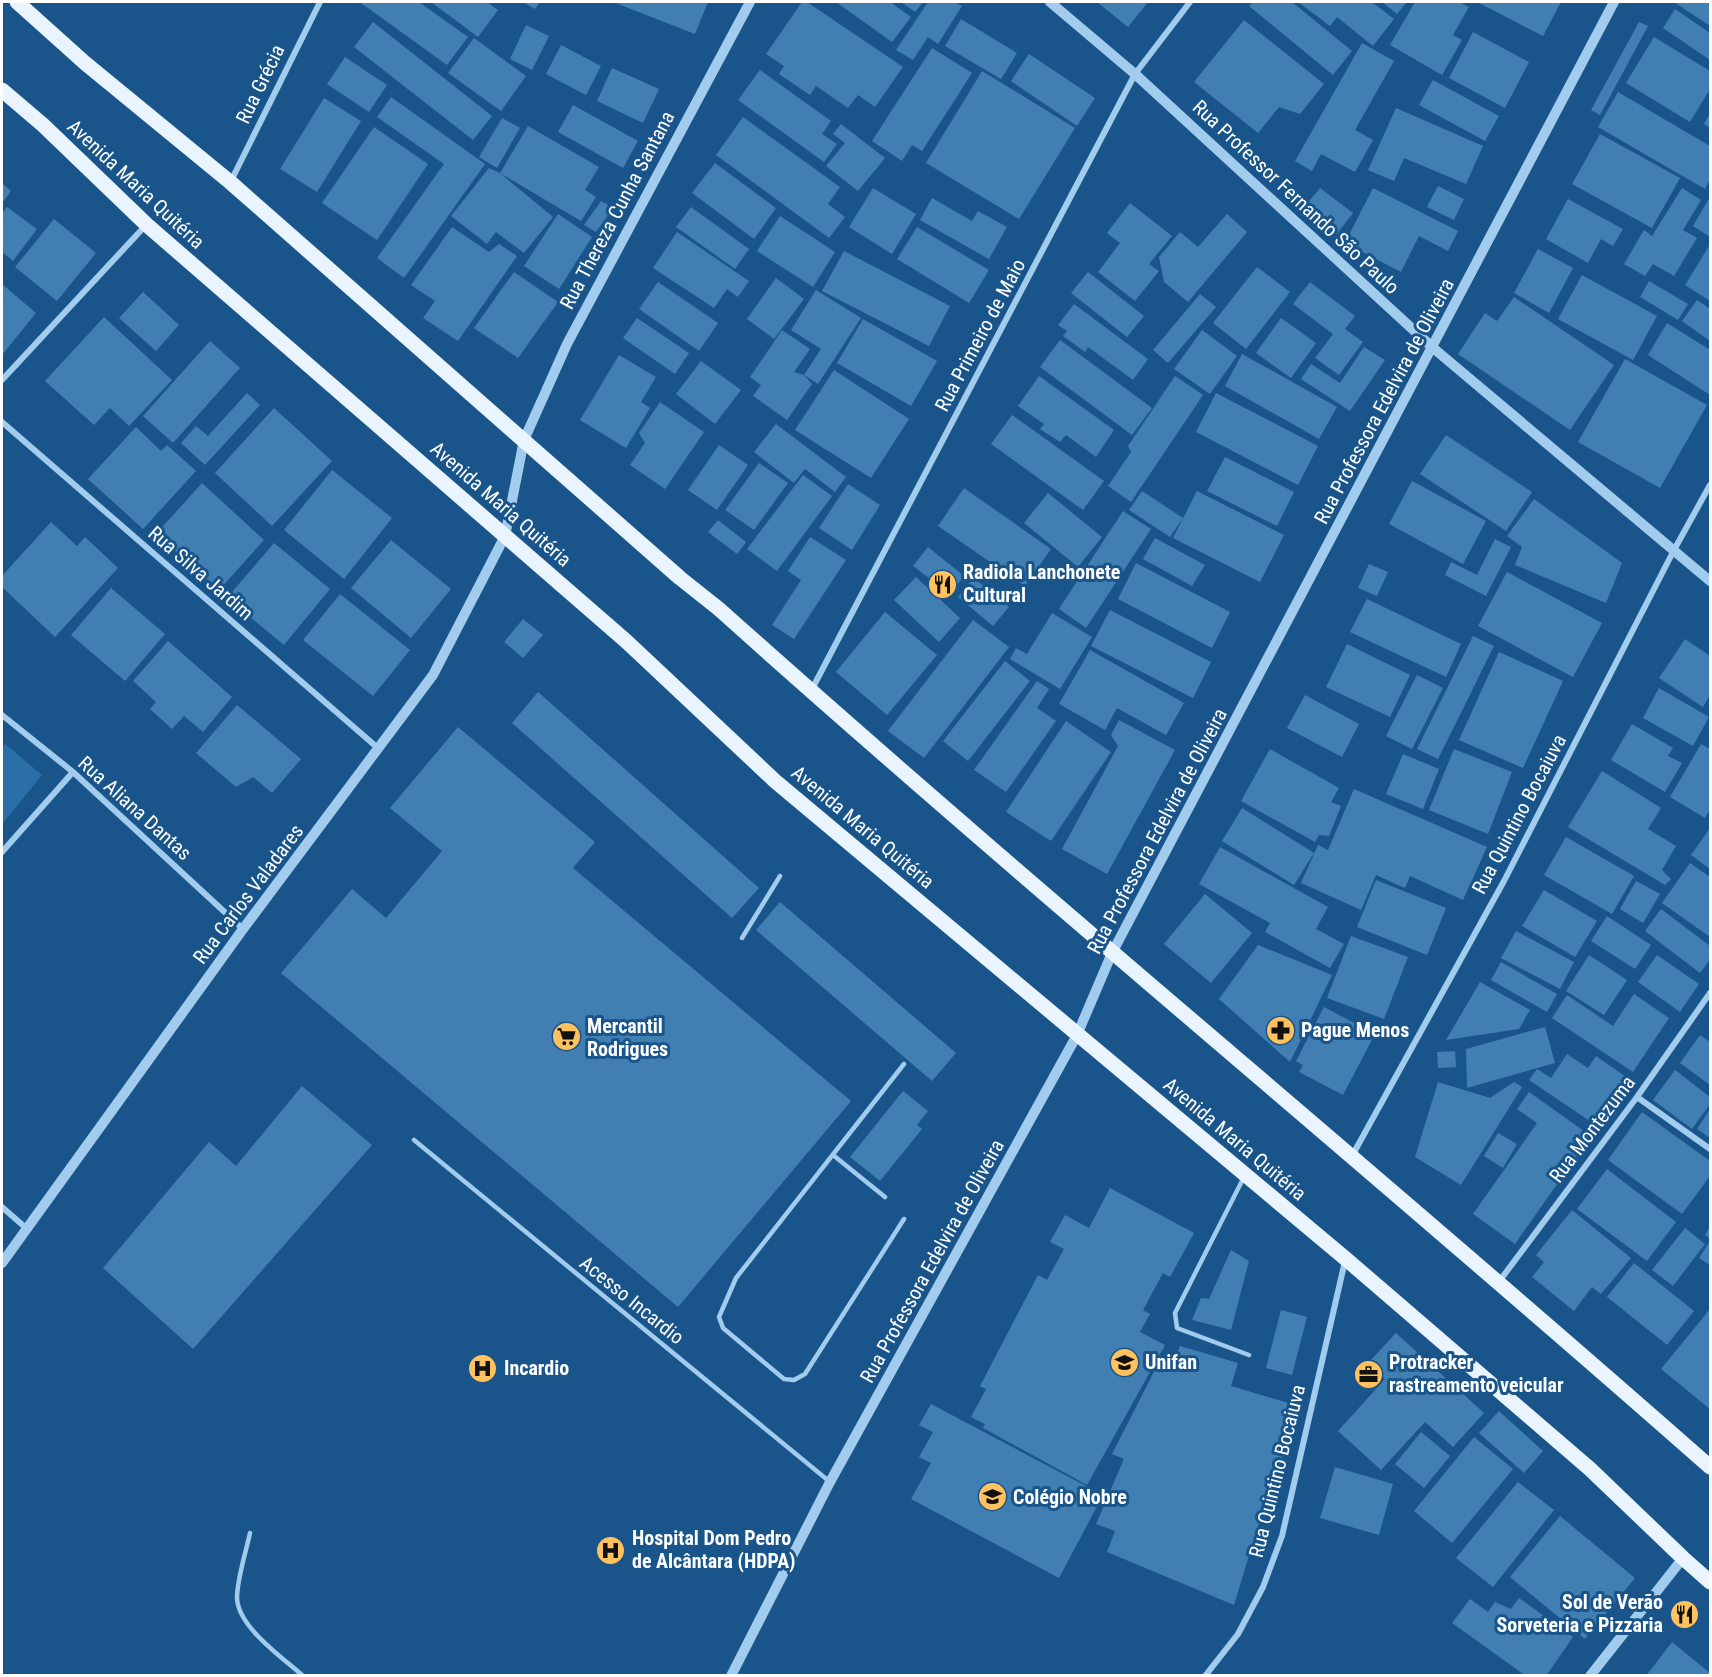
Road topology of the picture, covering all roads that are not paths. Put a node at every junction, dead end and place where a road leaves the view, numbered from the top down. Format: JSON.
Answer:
{"nodes":[{"id":1,"x":17,"y":2,"type":"edge"},
{"id":2,"x":320,"y":2,"type":"edge"},
{"id":3,"x":750,"y":2,"type":"edge"},
{"id":4,"x":1050,"y":2,"type":"edge"},
{"id":5,"x":1190,"y":2,"type":"edge"},
{"id":6,"x":1614,"y":2,"type":"edge"},
{"id":7,"x":1135,"y":74,"type":"junction"},
{"id":8,"x":2,"y":90,"type":"edge"},
{"id":9,"x":230,"y":182,"type":"junction"},
{"id":10,"x":147,"y":225,"type":"junction"},
{"id":11,"x":1432,"y":347,"type":"junction"},
{"id":12,"x":2,"y":380,"type":"edge"},
{"id":13,"x":2,"y":422,"type":"edge"},
{"id":14,"x":524,"y":440,"type":"junction"},
{"id":15,"x":1710,"y":485,"type":"edge"},
{"id":16,"x":505,"y":536,"type":"junction"},
{"id":17,"x":1674,"y":550,"type":"junction"},
{"id":18,"x":1710,"y":581,"type":"edge"},
{"id":19,"x":811,"y":692,"type":"junction"},
{"id":20,"x":2,"y":715,"type":"edge"},
{"id":21,"x":379,"y":750,"type":"junction"},
{"id":22,"x":73,"y":772,"type":"junction"},
{"id":23,"x":2,"y":852,"type":"edge"},
{"id":24,"x":780,"y":876,"type":"dead end"},
{"id":25,"x":243,"y":929,"type":"junction"},
{"id":26,"x":742,"y":938,"type":"dead end"},
{"id":27,"x":1112,"y":953,"type":"junction"},
{"id":28,"x":1710,"y":993,"type":"edge"},
{"id":29,"x":1077,"y":1035,"type":"junction"},
{"id":30,"x":904,"y":1064,"type":"dead end"},
{"id":31,"x":1637,"y":1097,"type":"junction"},
{"id":32,"x":414,"y":1140,"type":"dead end"},
{"id":33,"x":1710,"y":1149,"type":"edge"},
{"id":34,"x":833,"y":1155,"type":"junction"},
{"id":35,"x":1352,"y":1156,"type":"junction"},
{"id":36,"x":1245,"y":1175,"type":"junction"},
{"id":37,"x":885,"y":1197,"type":"dead end"},
{"id":38,"x":2,"y":1207,"type":"edge"},
{"id":39,"x":904,"y":1219,"type":"dead end"},
{"id":40,"x":26,"y":1228,"type":"junction"},
{"id":41,"x":1346,"y":1259,"type":"junction"},
{"id":42,"x":2,"y":1263,"type":"edge"},
{"id":43,"x":1498,"y":1283,"type":"junction"},
{"id":44,"x":1250,"y":1355,"type":"dead end"},
{"id":45,"x":1710,"y":1467,"type":"edge"},
{"id":46,"x":830,"y":1482,"type":"junction"},
{"id":47,"x":250,"y":1533,"type":"dead end"},
{"id":48,"x":1683,"y":1558,"type":"junction"},
{"id":49,"x":1710,"y":1582,"type":"edge"},
{"id":50,"x":303,"y":1676,"type":"edge"},
{"id":51,"x":731,"y":1676,"type":"edge"},
{"id":52,"x":1204,"y":1676,"type":"edge"},
{"id":53,"x":1590,"y":1676,"type":"edge"}],
"edges":[{"from":1,"to":9,"type":"main road"},
{"from":2,"to":9,"type":"street","name":"Rua Grécia"},
{"from":3,"to":14,"type":"street","name":"Rua Thereza Cunha Santana"},
{"from":4,"to":7,"type":"street","name":"Rua Professor Fernando São Paulo"},
{"from":5,"to":7,"type":"street","name":"Rua Primeiro de Maio"},
{"from":6,"to":11,"type":"street","name":"Rua Professora Edelvira de Oliveira"},
{"from":7,"to":11,"type":"street","name":"Rua Professor Fernando São Paulo"},
{"from":7,"to":19,"type":"street","name":"Rua Primeiro de Maio"},
{"from":8,"to":10,"type":"main road","name":"Avenida Maria Quitéria"},
{"from":9,"to":14,"type":"main road"},
{"from":10,"to":12,"type":"street"},
{"from":10,"to":16,"type":"main road","name":"Avenida Maria Quitéria"},
{"from":11,"to":17,"type":"street","name":"Rua Professor Fernando São Paulo"},
{"from":11,"to":27,"type":"street","name":"Rua Professora Edelvira de Oliveira"},
{"from":13,"to":21,"type":"street","name":"Rua Silva Jardim"},
{"from":14,"to":16,"type":"street","name":"Rua Thereza Cunha Santana"},
{"from":14,"to":19,"type":"main road"},
{"from":15,"to":17,"type":"street","name":"Rua Quintino Bocaiuva"},
{"from":16,"to":21,"type":"street","name":"Rua Carlos Valadares"},
{"from":16,"to":29,"type":"main road","name":"Avenida Maria Quitéria"},
{"from":17,"to":18,"type":"street","name":"Rua Professor Fernando São Paulo"},
{"from":17,"to":35,"type":"street","name":"Rua Quintino Bocaiuva"},
{"from":19,"to":27,"type":"main road"},
{"from":20,"to":22,"type":"street","name":"Rua Aliana Dantas"},
{"from":21,"to":25,"type":"street","name":"Rua Carlos Valadares"},
{"from":22,"to":23,"type":"street"},
{"from":22,"to":25,"type":"street","name":"Rua Aliana Dantas"},
{"from":24,"to":26,"type":"lane"},
{"from":25,"to":40,"type":"street","name":"Rua Carlos Valadares"},
{"from":27,"to":29,"type":"street","name":"Rua Professora Edelvira de Oliveira"},
{"from":27,"to":35,"type":"main road"},
{"from":28,"to":31,"type":"street","name":"Rua Montezuma"},
{"from":29,"to":36,"type":"main road","name":"Avenida Maria Quitéria"},
{"from":29,"to":46,"type":"street","name":"Rua Professora Edelvira de Oliveira"},
{"from":30,"to":34,"type":"lane"},
{"from":31,"to":33,"type":"street"},
{"from":31,"to":43,"type":"street","name":"Rua Montezuma"},
{"from":32,"to":46,"type":"lane","name":"Acesso Incardio"},
{"from":34,"to":37,"type":"lane"},
{"from":34,"to":39,"type":"lane"},
{"from":35,"to":43,"type":"main road"},
{"from":36,"to":41,"type":"main road","name":"Avenida Maria Quitéria"},
{"from":36,"to":44,"type":"lane"},
{"from":38,"to":40,"type":"street"},
{"from":40,"to":42,"type":"street","name":"Rua Carlos Valadares"},
{"from":41,"to":48,"type":"main road","name":"Avenida Maria Quitéria"},
{"from":41,"to":52,"type":"street","name":"Rua Quintino Bocaiuva"},
{"from":43,"to":45,"type":"main road"},
{"from":46,"to":51,"type":"street","name":"Rua Professora Edelvira de Oliveira"},
{"from":47,"to":50,"type":"lane"},
{"from":48,"to":49,"type":"main road","name":"Avenida Maria Quitéria"},
{"from":48,"to":53,"type":"street"}]}
